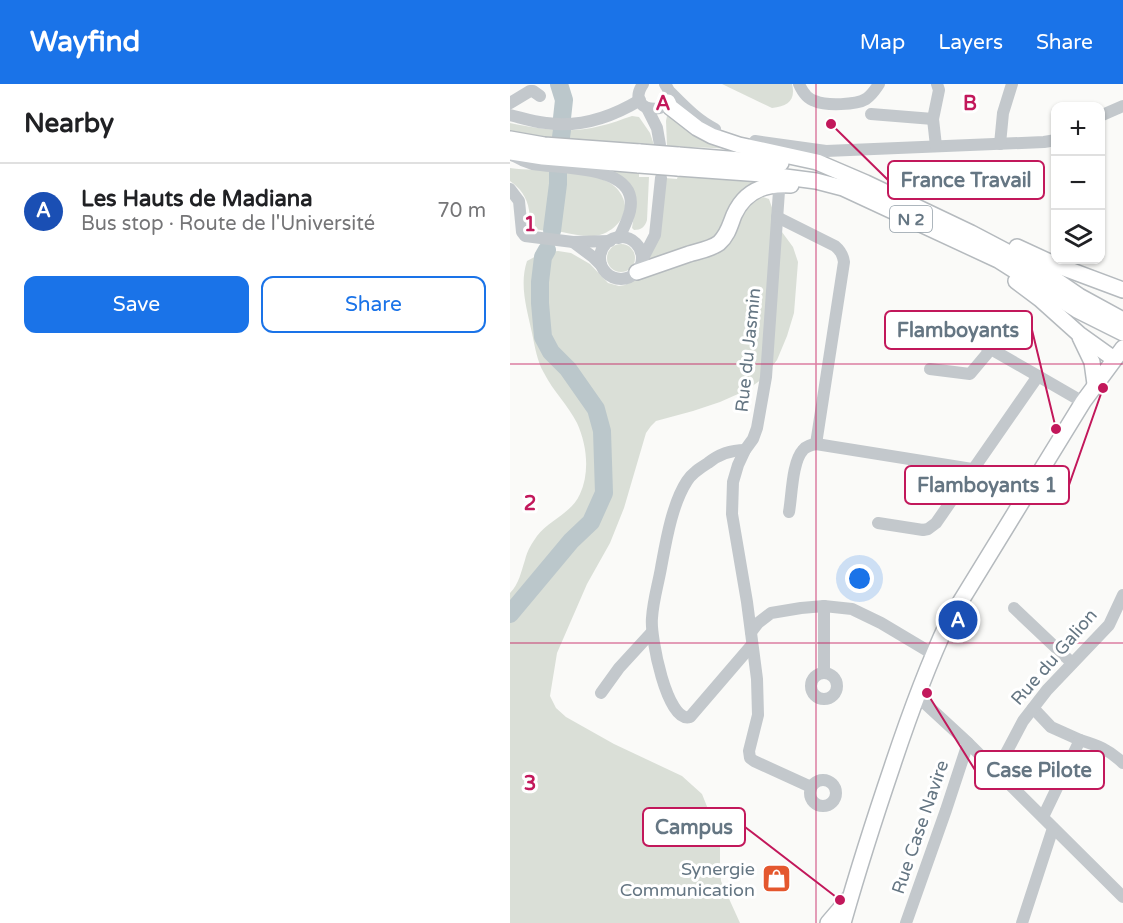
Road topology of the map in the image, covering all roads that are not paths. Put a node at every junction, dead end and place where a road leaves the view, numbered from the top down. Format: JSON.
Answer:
{"nodes":[{"id":1,"x":643,"y":84,"type":"edge"},
{"id":2,"x":799,"y":84,"type":"edge"},
{"id":3,"x":879,"y":84,"type":"edge"},
{"id":4,"x":937,"y":84,"type":"edge"},
{"id":5,"x":1012,"y":84,"type":"edge"},
{"id":6,"x":540,"y":96,"type":"dead end"},
{"id":7,"x":667,"y":96,"type":"edge"},
{"id":8,"x":510,"y":103,"type":"edge"},
{"id":9,"x":643,"y":104,"type":"junction"},
{"id":10,"x":1123,"y":106,"type":"edge"},
{"id":11,"x":871,"y":114,"type":"dead end"},
{"id":12,"x":1105,"y":114,"type":"edge"},
{"id":13,"x":510,"y":115,"type":"edge"},
{"id":14,"x":933,"y":119,"type":"junction"},
{"id":15,"x":510,"y":139,"type":"edge"},
{"id":16,"x":1051,"y":141,"type":"edge"},
{"id":17,"x":1000,"y":144,"type":"junction"},
{"id":18,"x":936,"y":146,"type":"junction"},
{"id":19,"x":510,"y":153,"type":"edge"},
{"id":20,"x":544,"y":156,"type":"junction"},
{"id":21,"x":572,"y":158,"type":"junction"},
{"id":22,"x":678,"y":161,"type":"junction"},
{"id":23,"x":866,"y":183,"type":"junction"},
{"id":24,"x":510,"y":189,"type":"edge"},
{"id":25,"x":779,"y":191,"type":"dead end"},
{"id":26,"x":777,"y":217,"type":"junction"},
{"id":27,"x":923,"y":218,"type":"junction"},
{"id":28,"x":615,"y":239,"type":"junction"},
{"id":29,"x":632,"y":240,"type":"junction"},
{"id":30,"x":573,"y":242,"type":"junction"},
{"id":31,"x":962,"y":243,"type":"junction"},
{"id":32,"x":601,"y":265,"type":"junction"},
{"id":33,"x":639,"y":266,"type":"junction"},
{"id":34,"x":1123,"y":290,"type":"edge"},
{"id":35,"x":1123,"y":320,"type":"edge"},
{"id":36,"x":928,"y":331,"type":"dead end"},
{"id":37,"x":1123,"y":333,"type":"edge"},
{"id":38,"x":1079,"y":334,"type":"junction"},
{"id":39,"x":991,"y":349,"type":"junction"},
{"id":40,"x":1120,"y":352,"type":"edge"},
{"id":41,"x":930,"y":369,"type":"dead end"},
{"id":42,"x":1038,"y":376,"type":"junction"},
{"id":43,"x":1095,"y":384,"type":"junction"},
{"id":44,"x":1083,"y":402,"type":"junction"},
{"id":45,"x":816,"y":444,"type":"junction"},
{"id":46,"x":745,"y":450,"type":"junction"},
{"id":47,"x":972,"y":469,"type":"junction"},
{"id":48,"x":789,"y":512,"type":"dead end"},
{"id":49,"x":878,"y":523,"type":"dead end"},
{"id":50,"x":1123,"y":595,"type":"edge"},
{"id":51,"x":747,"y":602,"type":"junction"},
{"id":52,"x":824,"y":606,"type":"junction"},
{"id":53,"x":1014,"y":608,"type":"dead end"},
{"id":54,"x":771,"y":613,"type":"junction"},
{"id":55,"x":652,"y":632,"type":"junction"},
{"id":56,"x":751,"y":632,"type":"junction"},
{"id":57,"x":751,"y":646,"type":"junction"},
{"id":58,"x":933,"y":654,"type":"junction"},
{"id":59,"x":1072,"y":663,"type":"junction"},
{"id":60,"x":824,"y":673,"type":"dead end"},
{"id":61,"x":601,"y":693,"type":"dead end"},
{"id":62,"x":916,"y":695,"type":"junction"},
{"id":63,"x":1033,"y":708,"type":"junction"},
{"id":64,"x":1080,"y":740,"type":"junction"},
{"id":65,"x":968,"y":742,"type":"junction"},
{"id":66,"x":1123,"y":763,"type":"edge"},
{"id":67,"x":1001,"y":776,"type":"junction"},
{"id":68,"x":811,"y":786,"type":"dead end"},
{"id":69,"x":1043,"y":817,"type":"junction"},
{"id":70,"x":1053,"y":828,"type":"junction"},
{"id":71,"x":853,"y":885,"type":"junction"},
{"id":72,"x":1123,"y":897,"type":"edge"},
{"id":73,"x":816,"y":923,"type":"edge"},
{"id":74,"x":826,"y":923,"type":"edge"},
{"id":75,"x":843,"y":923,"type":"edge"},
{"id":76,"x":906,"y":923,"type":"edge"},
{"id":77,"x":1022,"y":923,"type":"edge"}],
"edges":[{"from":1,"to":9,"type":"street"},
{"from":2,"to":3,"type":"street"},
{"from":4,"to":14,"type":"street"},
{"from":5,"to":17,"type":"street"},
{"from":6,"to":8,"type":"street"},
{"from":7,"to":9,"type":"street"},
{"from":7,"to":9,"type":"street"},
{"from":7,"to":18,"type":"street"},
{"from":7,"to":23,"type":"main road"},
{"from":9,"to":13,"type":"street"},
{"from":10,"to":12,"type":"street"},
{"from":11,"to":14,"type":"street"},
{"from":14,"to":18,"type":"street"},
{"from":15,"to":20,"type":"main road","number":"N 2"},
{"from":16,"to":17,"type":"street"},
{"from":17,"to":18,"type":"street"},
{"from":19,"to":20,"type":"main road","number":"N 2"},
{"from":20,"to":21,"type":"main road","number":"N 2"},
{"from":21,"to":22,"type":"main road","number":"N 2","bridge":true},
{"from":21,"to":28,"type":"street"},
{"from":22,"to":23,"type":"main road","number":"N 2"},
{"from":22,"to":27,"type":"main road","number":"N 2"},
{"from":23,"to":27,"type":"main road","number":"N 2"},
{"from":24,"to":30,"type":"street"},
{"from":25,"to":26,"type":"street","name":"Rue du Jasmin"},
{"from":26,"to":45,"type":"street"},
{"from":26,"to":46,"type":"street","name":"Rue du Jasmin"},
{"from":27,"to":31,"type":"main road","number":"N 2"},
{"from":27,"to":33,"type":"main road"},
{"from":27,"to":34,"type":"main road"},
{"from":27,"to":35,"type":"main road","number":"N 2"},
{"from":28,"to":29,"type":"street"},
{"from":28,"to":30,"type":"street"},
{"from":28,"to":32,"type":"street"},
{"from":29,"to":33,"type":"street"},
{"from":29,"to":33,"type":"street"},
{"from":30,"to":32,"type":"street"},
{"from":31,"to":37,"type":"main road","number":"N 2"},
{"from":31,"to":38,"type":"main road"},
{"from":32,"to":33,"type":"street"},
{"from":36,"to":39,"type":"street"},
{"from":38,"to":40,"type":"main road"},
{"from":38,"to":43,"type":"main road"},
{"from":39,"to":41,"type":"street"},
{"from":39,"to":42,"type":"street"},
{"from":40,"to":43,"type":"main road"},
{"from":42,"to":44,"type":"street"},
{"from":42,"to":47,"type":"street"},
{"from":43,"to":44,"type":"main road"},
{"from":44,"to":58,"type":"main road"},
{"from":45,"to":47,"type":"street"},
{"from":45,"to":48,"type":"street"},
{"from":46,"to":51,"type":"street","name":"Rue du Jasmin"},
{"from":46,"to":55,"type":"street"},
{"from":47,"to":49,"type":"street"},
{"from":50,"to":59,"type":"street","name":"Rue du Galion"},
{"from":51,"to":54,"type":"street"},
{"from":51,"to":56,"type":"street","name":"Rue du Jasmin"},
{"from":52,"to":54,"type":"street"},
{"from":52,"to":58,"type":"street"},
{"from":52,"to":60,"type":"street"},
{"from":53,"to":59,"type":"street"},
{"from":54,"to":56,"type":"street"},
{"from":55,"to":57,"type":"street"},
{"from":55,"to":61,"type":"street"},
{"from":56,"to":57,"type":"street","name":"Rue du Jasmin"},
{"from":57,"to":68,"type":"street","name":"Rue du Jasmin"},
{"from":58,"to":62,"type":"main road"},
{"from":59,"to":63,"type":"street","name":"Rue du Galion"},
{"from":62,"to":65,"type":"street"},
{"from":62,"to":71,"type":"main road"},
{"from":63,"to":64,"type":"street"},
{"from":63,"to":67,"type":"street","name":"Rue du Galion"},
{"from":64,"to":66,"type":"street"},
{"from":64,"to":69,"type":"street"},
{"from":65,"to":67,"type":"street"},
{"from":65,"to":76,"type":"street","name":"Rue Case Navire"},
{"from":67,"to":69,"type":"street"},
{"from":69,"to":70,"type":"street"},
{"from":70,"to":72,"type":"street"},
{"from":70,"to":77,"type":"street"},
{"from":71,"to":74,"type":"main road"},
{"from":71,"to":75,"type":"main road"},
{"from":73,"to":74,"type":"main road"}]}
